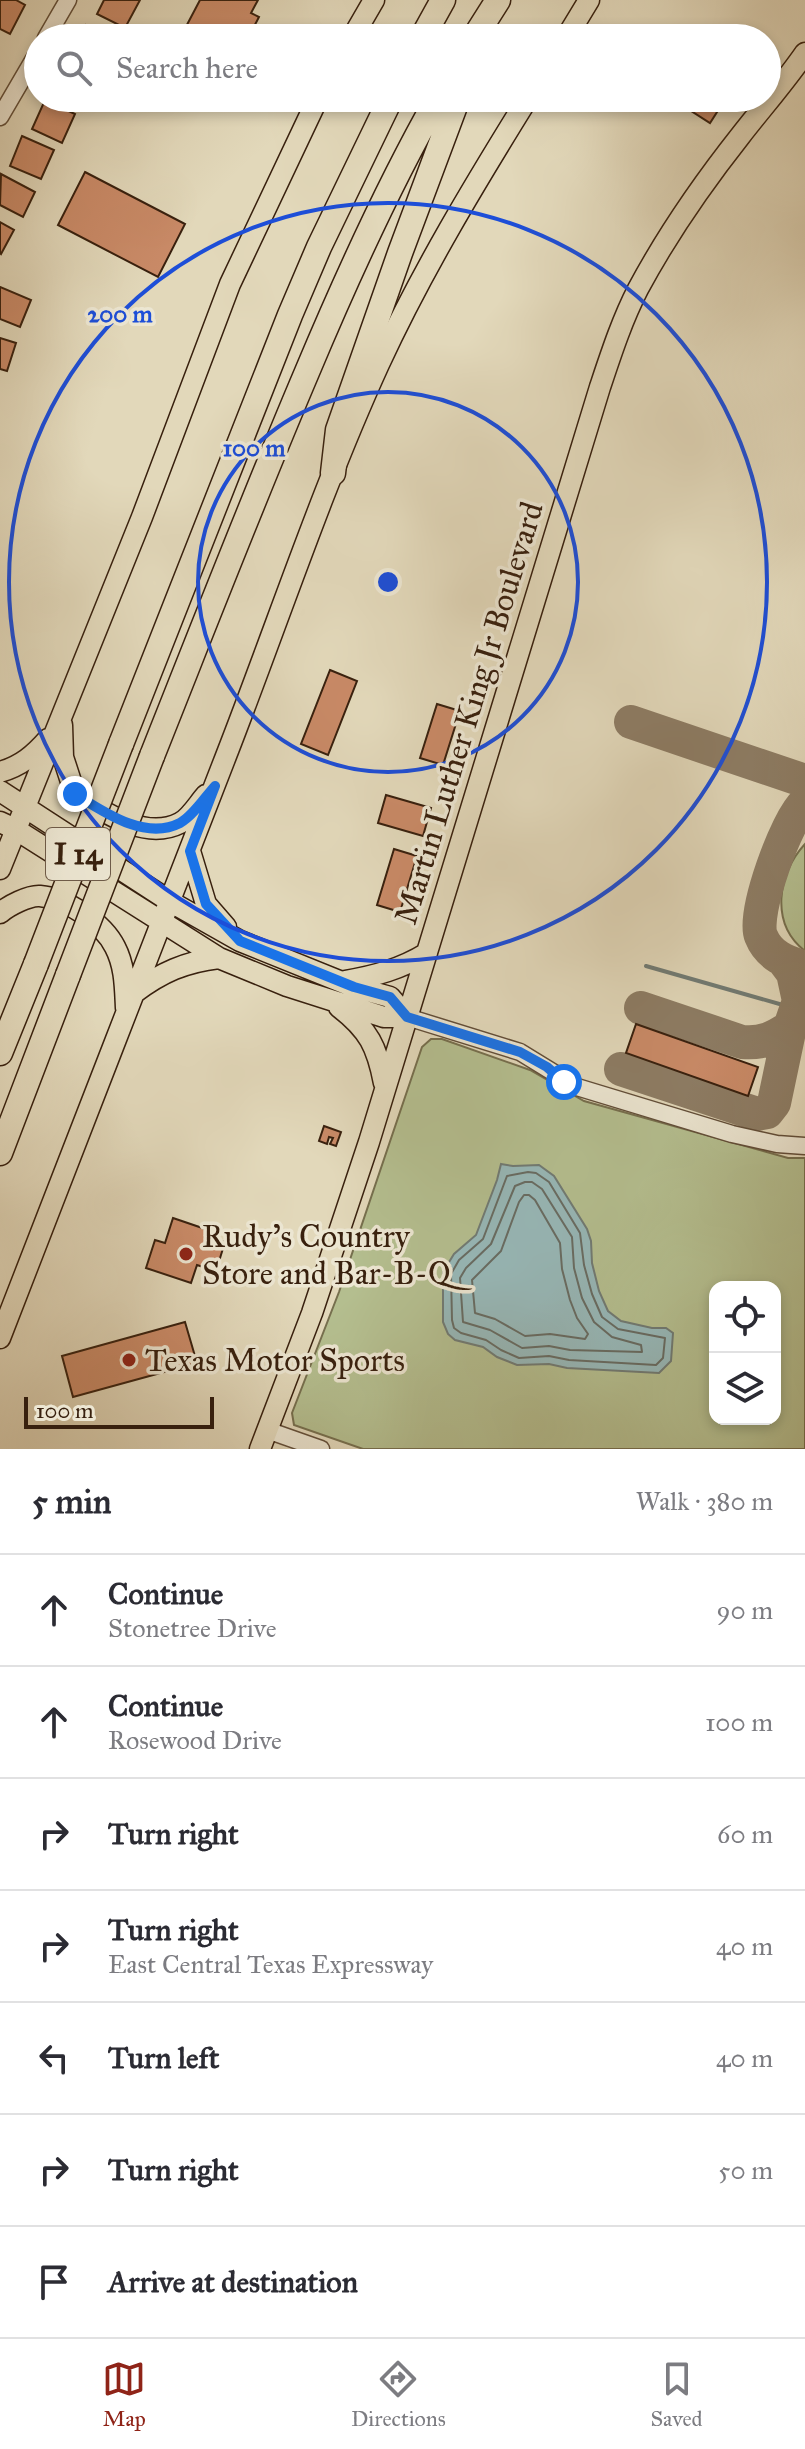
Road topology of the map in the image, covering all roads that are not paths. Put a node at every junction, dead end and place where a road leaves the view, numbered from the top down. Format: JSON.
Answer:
{"nodes":[{"id":1,"x":68,"y":0,"type":"edge"},
{"id":2,"x":443,"y":0,"type":"edge"},
{"id":3,"x":589,"y":0,"type":"edge"},
{"id":4,"x":370,"y":2,"type":"edge"},
{"id":5,"x":494,"y":7,"type":"edge"},
{"id":6,"x":54,"y":24,"type":"edge"},
{"id":7,"x":359,"y":24,"type":"edge"},
{"id":8,"x":430,"y":24,"type":"edge"},
{"id":9,"x":483,"y":24,"type":"edge"},
{"id":10,"x":574,"y":24,"type":"edge"},
{"id":11,"x":805,"y":53,"type":"edge"},
{"id":12,"x":24,"y":76,"type":"edge"},
{"id":13,"x":781,"y":88,"type":"edge"},
{"id":14,"x":311,"y":112,"type":"edge"},
{"id":15,"x":384,"y":112,"type":"edge"},
{"id":16,"x":431,"y":112,"type":"edge"},
{"id":17,"x":453,"y":112,"type":"edge"},
{"id":18,"x":520,"y":112,"type":"edge"},
{"id":19,"x":761,"y":112,"type":"edge"},
{"id":20,"x":0,"y":117,"type":"edge"},
{"id":21,"x":333,"y":473,"type":"junction"},
{"id":22,"x":59,"y":722,"type":"junction"},
{"id":23,"x":0,"y":772,"type":"edge"},
{"id":24,"x":215,"y":786,"type":"junction"},
{"id":25,"x":0,"y":791,"type":"edge"},
{"id":26,"x":24,"y":807,"type":"junction"},
{"id":27,"x":8,"y":826,"type":"edge"},
{"id":28,"x":190,"y":851,"type":"junction"},
{"id":29,"x":0,"y":869,"type":"edge"},
{"id":30,"x":171,"y":902,"type":"junction"},
{"id":31,"x":0,"y":913,"type":"edge"},
{"id":32,"x":162,"y":922,"type":"junction"},
{"id":33,"x":240,"y":941,"type":"junction"},
{"id":34,"x":427,"y":953,"type":"junction"},
{"id":35,"x":219,"y":958,"type":"junction"},
{"id":36,"x":343,"y":982,"type":"junction"},
{"id":37,"x":330,"y":1000,"type":"junction"},
{"id":38,"x":130,"y":1002,"type":"junction"},
{"id":39,"x":407,"y":1017,"type":"junction"},
{"id":40,"x":0,"y":1053,"type":"edge"},
{"id":41,"x":385,"y":1089,"type":"junction"},
{"id":42,"x":805,"y":1146,"type":"edge"},
{"id":43,"x":0,"y":1153,"type":"edge"},
{"id":44,"x":0,"y":1338,"type":"edge"},
{"id":45,"x":263,"y":1439,"type":"edge"},
{"id":46,"x":321,"y":1449,"type":"edge"}],
"edges":[{"from":1,"to":6,"type":"street"},
{"from":2,"to":8,"type":"highway"},
{"from":3,"to":10,"type":"main road"},
{"from":4,"to":7,"type":"main road"},
{"from":5,"to":9,"type":"highway"},
{"from":11,"to":13,"type":"main road","name":"Martin Luther King Jr Boulevard"},
{"from":12,"to":20,"type":"street"},
{"from":14,"to":22,"type":"main road"},
{"from":15,"to":40,"type":"highway","number":"I 14","bridge":true},
{"from":16,"to":43,"type":"highway","number":"I 14","bridge":true},
{"from":17,"to":21,"type":"highway"},
{"from":18,"to":21,"type":"main road"},
{"from":19,"to":34,"type":"main road","name":"Martin Luther King Jr Boulevard"},
{"from":21,"to":24,"type":"main road"},
{"from":22,"to":23,"type":"main road"},
{"from":22,"to":24,"type":"main road"},
{"from":22,"to":26,"type":"main road"},
{"from":24,"to":28,"type":"main road"},
{"from":25,"to":26,"type":"main road"},
{"from":26,"to":27,"type":"main road"},
{"from":26,"to":30,"type":"main road"},
{"from":27,"to":29,"type":"main road"},
{"from":27,"to":32,"type":"main road"},
{"from":28,"to":30,"type":"main road"},
{"from":28,"to":33,"type":"main road"},
{"from":30,"to":32,"type":"main road"},
{"from":30,"to":33,"type":"main road"},
{"from":31,"to":38,"type":"main road"},
{"from":32,"to":35,"type":"main road"},
{"from":32,"to":38,"type":"main road"},
{"from":33,"to":36,"type":"main road"},
{"from":34,"to":36,"type":"main road"},
{"from":34,"to":39,"type":"main road","name":"Martin Luther King Jr Boulevard"},
{"from":35,"to":37,"type":"main road"},
{"from":35,"to":38,"type":"main road"},
{"from":36,"to":39,"type":"main road"},
{"from":37,"to":39,"type":"main road"},
{"from":37,"to":41,"type":"main road"},
{"from":38,"to":44,"type":"main road"},
{"from":39,"to":41,"type":"main road","name":"Martin Luther King Jr Boulevard"},
{"from":39,"to":42,"type":"street"},
{"from":41,"to":45,"type":"main road","name":"Martin Luther King Jr Boulevard"},
{"from":45,"to":46,"type":"street"}]}
